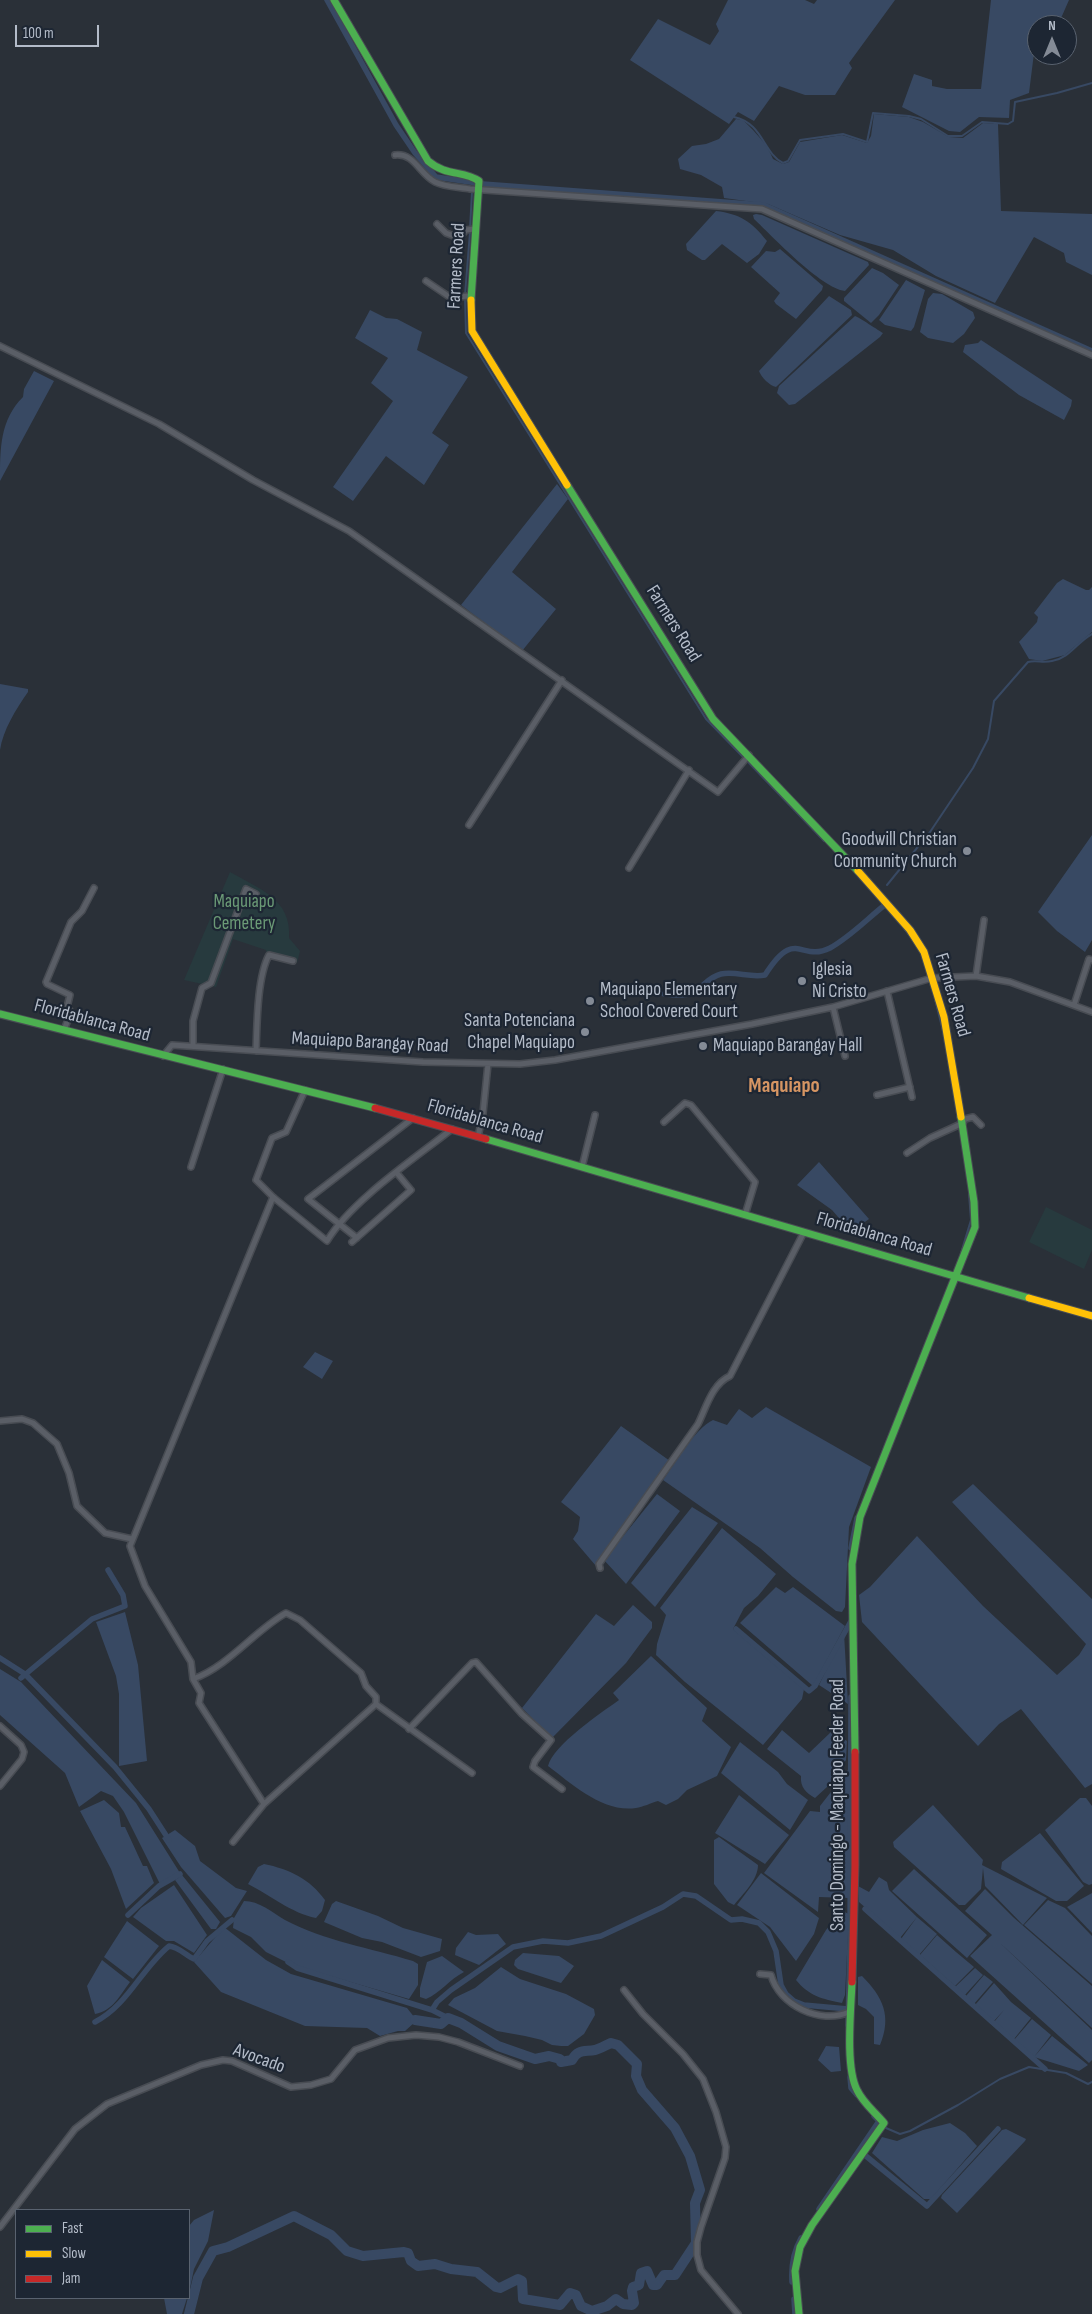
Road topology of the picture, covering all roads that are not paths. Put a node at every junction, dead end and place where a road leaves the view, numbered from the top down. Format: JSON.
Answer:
{"nodes":[{"id":1,"x":334,"y":0,"type":"edge"},
{"id":2,"x":395,"y":155,"type":"dead end"},
{"id":3,"x":479,"y":189,"type":"junction"},
{"id":4,"x":437,"y":224,"type":"dead end"},
{"id":5,"x":474,"y":230,"type":"junction"},
{"id":6,"x":426,"y":281,"type":"dead end"},
{"id":7,"x":469,"y":296,"type":"junction"},
{"id":8,"x":0,"y":346,"type":"edge"},
{"id":9,"x":1092,"y":356,"type":"edge"},
{"id":10,"x":562,"y":680,"type":"junction"},
{"id":11,"x":749,"y":755,"type":"junction"},
{"id":12,"x":689,"y":770,"type":"junction"},
{"id":13,"x":468,"y":824,"type":"dead end"},
{"id":14,"x":629,"y":868,"type":"dead end"},
{"id":15,"x":94,"y":888,"type":"dead end"},
{"id":16,"x":256,"y":894,"type":"dead end"},
{"id":17,"x":984,"y":920,"type":"dead end"},
{"id":18,"x":1092,"y":960,"type":"edge"},
{"id":19,"x":293,"y":961,"type":"dead end"},
{"id":20,"x":976,"y":976,"type":"junction"},
{"id":21,"x":930,"y":979,"type":"junction"},
{"id":22,"x":887,"y":991,"type":"junction"},
{"id":23,"x":1074,"y":1005,"type":"junction"},
{"id":24,"x":834,"y":1007,"type":"junction"},
{"id":25,"x":1092,"y":1012,"type":"edge"},
{"id":26,"x":0,"y":1014,"type":"edge"},
{"id":27,"x":64,"y":1030,"type":"junction"},
{"id":28,"x":193,"y":1046,"type":"junction"},
{"id":29,"x":256,"y":1051,"type":"junction"},
{"id":30,"x":163,"y":1056,"type":"junction"},
{"id":31,"x":845,"y":1056,"type":"dead end"},
{"id":32,"x":488,"y":1064,"type":"junction"},
{"id":33,"x":223,"y":1069,"type":"junction"},
{"id":34,"x":910,"y":1087,"type":"junction"},
{"id":35,"x":305,"y":1090,"type":"junction"},
{"id":36,"x":877,"y":1094,"type":"dead end"},
{"id":37,"x":912,"y":1097,"type":"dead end"},
{"id":38,"x":594,"y":1115,"type":"dead end"},
{"id":39,"x":413,"y":1118,"type":"junction"},
{"id":40,"x":664,"y":1122,"type":"dead end"},
{"id":41,"x":960,"y":1124,"type":"junction"},
{"id":42,"x":981,"y":1125,"type":"dead end"},
{"id":43,"x":452,"y":1129,"type":"junction"},
{"id":44,"x":478,"y":1138,"type":"junction"},
{"id":45,"x":907,"y":1153,"type":"dead end"},
{"id":46,"x":191,"y":1167,"type":"dead end"},
{"id":47,"x":582,"y":1167,"type":"junction"},
{"id":48,"x":396,"y":1172,"type":"junction"},
{"id":49,"x":272,"y":1196,"type":"junction"},
{"id":50,"x":745,"y":1215,"type":"junction"},
{"id":51,"x":337,"y":1223,"type":"junction"},
{"id":52,"x":804,"y":1232,"type":"junction"},
{"id":53,"x":357,"y":1238,"type":"junction"},
{"id":54,"x":352,"y":1242,"type":"dead end"},
{"id":55,"x":957,"y":1277,"type":"junction"},
{"id":56,"x":1092,"y":1316,"type":"edge"},
{"id":57,"x":0,"y":1421,"type":"edge"},
{"id":58,"x":132,"y":1539,"type":"junction"},
{"id":59,"x":600,"y":1568,"type":"dead end"},
{"id":60,"x":193,"y":1679,"type":"junction"},
{"id":61,"x":376,"y":1704,"type":"junction"},
{"id":62,"x":0,"y":1726,"type":"edge"},
{"id":63,"x":409,"y":1729,"type":"junction"},
{"id":64,"x":472,"y":1773,"type":"dead end"},
{"id":65,"x":0,"y":1786,"type":"edge"},
{"id":66,"x":562,"y":1789,"type":"dead end"},
{"id":67,"x":264,"y":1804,"type":"junction"},
{"id":68,"x":233,"y":1842,"type":"dead end"},
{"id":69,"x":760,"y":1974,"type":"dead end"},
{"id":70,"x":624,"y":1990,"type":"dead end"},
{"id":71,"x":848,"y":2012,"type":"junction"},
{"id":72,"x":520,"y":2066,"type":"dead end"},
{"id":73,"x":0,"y":2227,"type":"edge"},
{"id":74,"x":738,"y":2314,"type":"edge"},
{"id":75,"x":799,"y":2314,"type":"edge"}],
"edges":[{"from":1,"to":3,"type":"street"},
{"from":2,"to":3,"type":"street"},
{"from":3,"to":5,"type":"street","name":"Farmers Road"},
{"from":3,"to":9,"type":"street"},
{"from":4,"to":5,"type":"street"},
{"from":5,"to":7,"type":"street","name":"Farmers Road"},
{"from":6,"to":7,"type":"street"},
{"from":7,"to":11,"type":"street","name":"Farmers Road"},
{"from":8,"to":10,"type":"street"},
{"from":10,"to":12,"type":"street"},
{"from":10,"to":13,"type":"street"},
{"from":11,"to":12,"type":"street"},
{"from":11,"to":21,"type":"street","name":"Farmers Road"},
{"from":12,"to":14,"type":"street"},
{"from":15,"to":27,"type":"street"},
{"from":16,"to":28,"type":"street"},
{"from":17,"to":20,"type":"street"},
{"from":18,"to":23,"type":"street"},
{"from":19,"to":29,"type":"street"},
{"from":20,"to":21,"type":"street","name":"Maquiapo Barangay Road"},
{"from":20,"to":23,"type":"street","name":"Maquiapo Barangay Road"},
{"from":21,"to":22,"type":"street","name":"Maquiapo Barangay Road"},
{"from":21,"to":41,"type":"street","name":"Farmers Road"},
{"from":22,"to":24,"type":"street","name":"Maquiapo Barangay Road"},
{"from":22,"to":34,"type":"street"},
{"from":23,"to":25,"type":"street","name":"Maquiapo Barangay Road"},
{"from":24,"to":31,"type":"street"},
{"from":24,"to":32,"type":"street","name":"Maquiapo Barangay Road"},
{"from":26,"to":27,"type":"street","name":"Floridablanca Road"},
{"from":27,"to":30,"type":"street","name":"Floridablanca Road"},
{"from":28,"to":29,"type":"street","name":"Maquiapo Barangay Road"},
{"from":28,"to":30,"type":"street","name":"Maquiapo Barangay Road"},
{"from":29,"to":32,"type":"street","name":"Maquiapo Barangay Road"},
{"from":30,"to":33,"type":"street","name":"Floridablanca Road"},
{"from":32,"to":44,"type":"street"},
{"from":33,"to":35,"type":"street","name":"Floridablanca Road"},
{"from":33,"to":46,"type":"street"},
{"from":34,"to":36,"type":"street"},
{"from":34,"to":37,"type":"street"},
{"from":35,"to":39,"type":"street","name":"Floridablanca Road"},
{"from":35,"to":49,"type":"street"},
{"from":38,"to":47,"type":"street"},
{"from":39,"to":43,"type":"street","name":"Floridablanca Road"},
{"from":39,"to":51,"type":"street"},
{"from":40,"to":50,"type":"street"},
{"from":41,"to":42,"type":"street"},
{"from":41,"to":45,"type":"street"},
{"from":41,"to":55,"type":"street","name":"Farmers Road"},
{"from":43,"to":44,"type":"street","name":"Floridablanca Road"},
{"from":43,"to":48,"type":"street"},
{"from":44,"to":47,"type":"street","name":"Floridablanca Road"},
{"from":47,"to":50,"type":"street","name":"Floridablanca Road"},
{"from":48,"to":51,"type":"street"},
{"from":48,"to":53,"type":"street"},
{"from":49,"to":51,"type":"street"},
{"from":49,"to":58,"type":"street"},
{"from":50,"to":52,"type":"street","name":"Floridablanca Road"},
{"from":51,"to":53,"type":"street"},
{"from":52,"to":55,"type":"street","name":"Floridablanca Road"},
{"from":52,"to":59,"type":"street"},
{"from":53,"to":54,"type":"street"},
{"from":55,"to":56,"type":"street","name":"Floridablanca Road"},
{"from":55,"to":71,"type":"street","name":"Santo Domingo - Maquiapo Feeder Road"},
{"from":57,"to":58,"type":"street"},
{"from":58,"to":60,"type":"street"},
{"from":60,"to":61,"type":"street"},
{"from":60,"to":67,"type":"street"},
{"from":61,"to":63,"type":"street"},
{"from":61,"to":67,"type":"street"},
{"from":62,"to":65,"type":"street"},
{"from":63,"to":64,"type":"street"},
{"from":63,"to":66,"type":"street"},
{"from":67,"to":68,"type":"street"},
{"from":69,"to":71,"type":"street"},
{"from":70,"to":74,"type":"street"},
{"from":71,"to":75,"type":"street","name":"Santo Domingo - Maquiapo Feeder Road"},
{"from":72,"to":73,"type":"street","name":"Avocado"}]}
